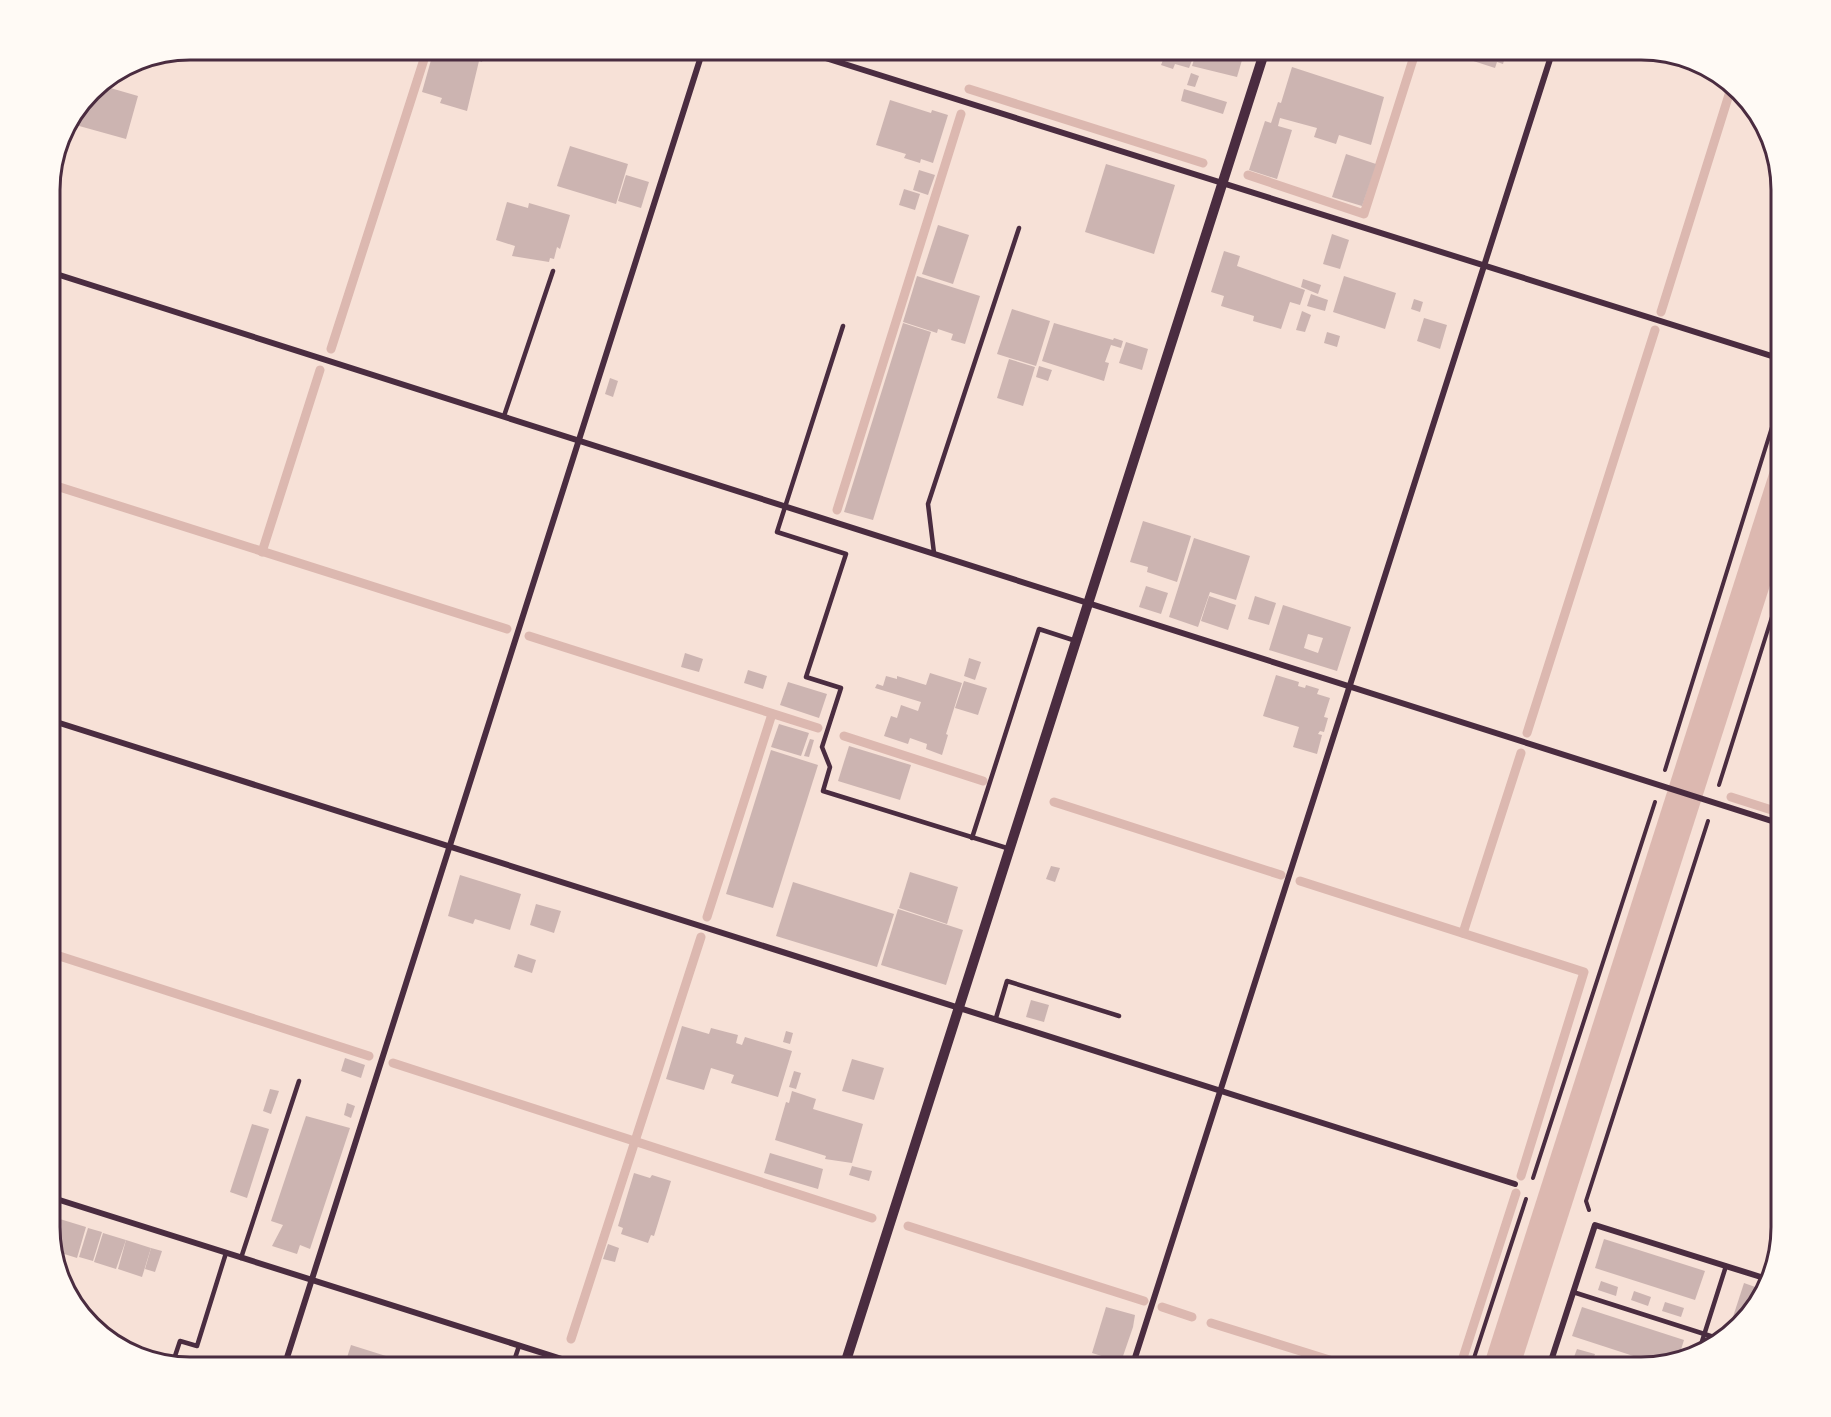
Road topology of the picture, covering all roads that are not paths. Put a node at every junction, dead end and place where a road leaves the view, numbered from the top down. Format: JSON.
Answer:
{"nodes":[{"id":1,"x":700,"y":60,"type":"edge"},
{"id":2,"x":832,"y":60,"type":"edge"},
{"id":3,"x":1262,"y":60,"type":"edge"},
{"id":4,"x":1549,"y":60,"type":"edge"},
{"id":5,"x":1223,"y":181,"type":"junction"},
{"id":6,"x":1019,"y":228,"type":"dead end"},
{"id":7,"x":1484,"y":265,"type":"junction"},
{"id":8,"x":553,"y":272,"type":"dead end"},
{"id":9,"x":60,"y":275,"type":"edge"},
{"id":10,"x":843,"y":326,"type":"dead end"},
{"id":11,"x":1771,"y":356,"type":"edge"},
{"id":12,"x":504,"y":416,"type":"junction"},
{"id":13,"x":579,"y":440,"type":"junction"},
{"id":14,"x":785,"y":506,"type":"junction"},
{"id":15,"x":934,"y":554,"type":"junction"},
{"id":16,"x":1088,"y":603,"type":"junction"},
{"id":17,"x":1076,"y":641,"type":"junction"},
{"id":18,"x":1349,"y":686,"type":"junction"},
{"id":19,"x":60,"y":723,"type":"edge"},
{"id":20,"x":1771,"y":820,"type":"edge"},
{"id":21,"x":972,"y":838,"type":"junction"},
{"id":22,"x":450,"y":846,"type":"junction"},
{"id":23,"x":1010,"y":849,"type":"junction"},
{"id":24,"x":959,"y":1007,"type":"junction"},
{"id":25,"x":1119,"y":1016,"type":"dead end"},
{"id":26,"x":996,"y":1018,"type":"junction"},
{"id":27,"x":299,"y":1081,"type":"dead end"},
{"id":28,"x":1221,"y":1090,"type":"junction"},
{"id":29,"x":1515,"y":1184,"type":"dead end"},
{"id":30,"x":60,"y":1200,"type":"edge"},
{"id":31,"x":226,"y":1253,"type":"junction"},
{"id":32,"x":241,"y":1258,"type":"junction"},
{"id":33,"x":1726,"y":1266,"type":"junction"},
{"id":34,"x":1761,"y":1277,"type":"edge"},
{"id":35,"x":312,"y":1280,"type":"junction"},
{"id":36,"x":1574,"y":1292,"type":"junction"},
{"id":37,"x":1705,"y":1334,"type":"junction"},
{"id":38,"x":1711,"y":1336,"type":"edge"},
{"id":39,"x":1702,"y":1342,"type":"edge"},
{"id":40,"x":519,"y":1346,"type":"junction"},
{"id":41,"x":175,"y":1356,"type":"edge"},
{"id":42,"x":288,"y":1357,"type":"edge"},
{"id":43,"x":516,"y":1357,"type":"edge"},
{"id":44,"x":554,"y":1357,"type":"edge"},
{"id":45,"x":848,"y":1357,"type":"edge"},
{"id":46,"x":1136,"y":1357,"type":"edge"},
{"id":47,"x":1552,"y":1357,"type":"edge"}],
"edges":[{"from":1,"to":13,"type":"street"},
{"from":2,"to":5,"type":"street"},
{"from":3,"to":5,"type":"street"},
{"from":4,"to":7,"type":"street"},
{"from":5,"to":7,"type":"street"},
{"from":5,"to":16,"type":"street"},
{"from":6,"to":15,"type":"lane"},
{"from":7,"to":11,"type":"street"},
{"from":7,"to":18,"type":"street"},
{"from":8,"to":12,"type":"lane"},
{"from":9,"to":12,"type":"street"},
{"from":10,"to":14,"type":"lane"},
{"from":12,"to":13,"type":"street"},
{"from":13,"to":14,"type":"street"},
{"from":13,"to":22,"type":"street"},
{"from":14,"to":15,"type":"street"},
{"from":14,"to":21,"type":"lane"},
{"from":15,"to":16,"type":"street"},
{"from":16,"to":17,"type":"street"},
{"from":16,"to":18,"type":"street"},
{"from":17,"to":21,"type":"lane"},
{"from":17,"to":23,"type":"street"},
{"from":18,"to":20,"type":"street"},
{"from":18,"to":28,"type":"street"},
{"from":19,"to":22,"type":"street"},
{"from":21,"to":23,"type":"lane"},
{"from":22,"to":24,"type":"street"},
{"from":22,"to":35,"type":"street"},
{"from":23,"to":24,"type":"street"},
{"from":24,"to":26,"type":"street"},
{"from":24,"to":45,"type":"street"},
{"from":25,"to":26,"type":"lane"},
{"from":26,"to":28,"type":"street"},
{"from":27,"to":32,"type":"lane"},
{"from":28,"to":29,"type":"street"},
{"from":28,"to":46,"type":"street"},
{"from":30,"to":31,"type":"street"},
{"from":31,"to":32,"type":"street"},
{"from":31,"to":41,"type":"lane"},
{"from":32,"to":35,"type":"street"},
{"from":33,"to":34,"type":"street"},
{"from":33,"to":36,"type":"street"},
{"from":33,"to":37,"type":"lane"},
{"from":35,"to":40,"type":"street"},
{"from":35,"to":42,"type":"street"},
{"from":36,"to":37,"type":"lane"},
{"from":36,"to":47,"type":"street"},
{"from":37,"to":38,"type":"lane"},
{"from":37,"to":39,"type":"lane"},
{"from":40,"to":43,"type":"lane"},
{"from":40,"to":44,"type":"street"}]}
